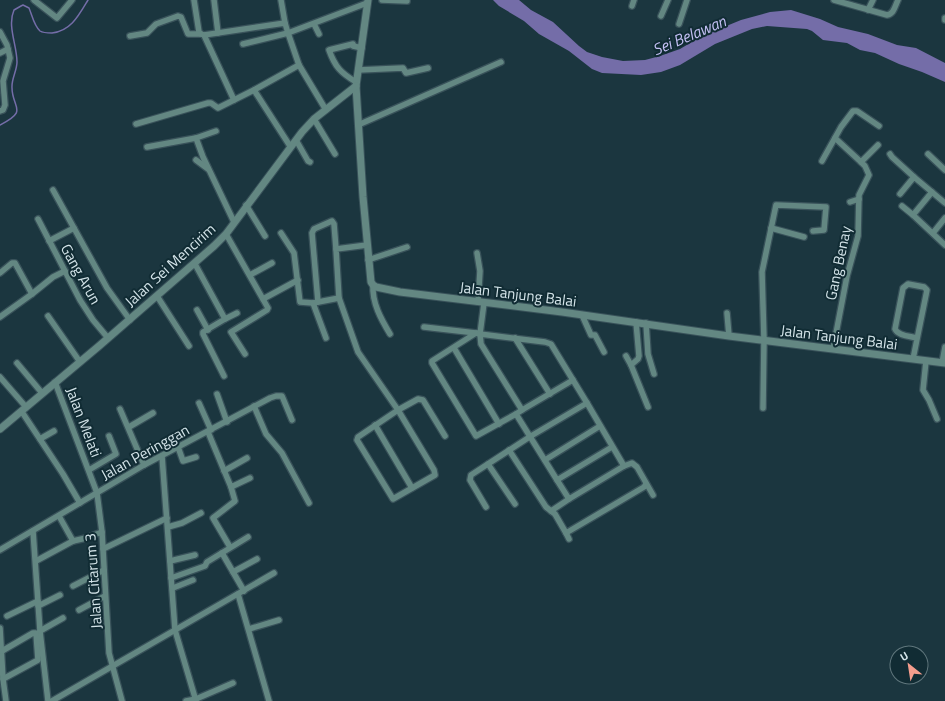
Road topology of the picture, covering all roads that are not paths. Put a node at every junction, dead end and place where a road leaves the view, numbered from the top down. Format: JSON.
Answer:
{"nodes":[{"id":1,"x":34,"y":0,"type":"edge"},
{"id":2,"x":72,"y":0,"type":"edge"},
{"id":3,"x":194,"y":0,"type":"edge"},
{"id":4,"x":214,"y":0,"type":"edge"},
{"id":5,"x":281,"y":0,"type":"edge"},
{"id":6,"x":382,"y":0,"type":"edge"},
{"id":7,"x":668,"y":0,"type":"edge"},
{"id":8,"x":687,"y":0,"type":"edge"},
{"id":9,"x":834,"y":0,"type":"edge"},
{"id":10,"x":873,"y":0,"type":"edge"},
{"id":11,"x":898,"y":0,"type":"edge"},
{"id":12,"x":406,"y":1,"type":"edge"},
{"id":13,"x":367,"y":2,"type":"edge"},
{"id":14,"x":846,"y":2,"type":"edge"},
{"id":15,"x":868,"y":10,"type":"junction"},
{"id":16,"x":660,"y":16,"type":"dead end"},
{"id":17,"x":285,"y":23,"type":"junction"},
{"id":18,"x":314,"y":24,"type":"junction"},
{"id":19,"x":679,"y":24,"type":"dead end"},
{"id":20,"x":0,"y":32,"type":"edge"},
{"id":21,"x":218,"y":33,"type":"junction"},
{"id":22,"x":288,"y":33,"type":"junction"},
{"id":23,"x":202,"y":34,"type":"junction"},
{"id":24,"x":319,"y":34,"type":"dead end"},
{"id":25,"x":130,"y":36,"type":"dead end"},
{"id":26,"x":243,"y":44,"type":"dead end"},
{"id":27,"x":362,"y":48,"type":"junction"},
{"id":28,"x":8,"y":49,"type":"junction"},
{"id":29,"x":0,"y":53,"type":"edge"},
{"id":30,"x":501,"y":62,"type":"dead end"},
{"id":31,"x":299,"y":65,"type":"junction"},
{"id":32,"x":428,"y":68,"type":"dead end"},
{"id":33,"x":358,"y":70,"type":"junction"},
{"id":34,"x":2,"y":82,"type":"edge"},
{"id":35,"x":356,"y":84,"type":"junction"},
{"id":36,"x":254,"y":90,"type":"junction"},
{"id":37,"x":234,"y":100,"type":"junction"},
{"id":38,"x":326,"y":110,"type":"junction"},
{"id":39,"x":0,"y":112,"type":"edge"},
{"id":40,"x":314,"y":119,"type":"junction"},
{"id":41,"x":136,"y":124,"type":"dead end"},
{"id":42,"x":358,"y":125,"type":"junction"},
{"id":43,"x":879,"y":126,"type":"dead end"},
{"id":44,"x":216,"y":131,"type":"dead end"},
{"id":45,"x":196,"y":138,"type":"junction"},
{"id":46,"x":835,"y":138,"type":"junction"},
{"id":47,"x":296,"y":140,"type":"junction"},
{"id":48,"x":878,"y":145,"type":"dead end"},
{"id":49,"x":290,"y":146,"type":"junction"},
{"id":50,"x":147,"y":147,"type":"dead end"},
{"id":51,"x":335,"y":154,"type":"dead end"},
{"id":52,"x":890,"y":154,"type":"dead end"},
{"id":53,"x":928,"y":154,"type":"dead end"},
{"id":54,"x":196,"y":160,"type":"dead end"},
{"id":55,"x":822,"y":161,"type":"dead end"},
{"id":56,"x":310,"y":162,"type":"dead end"},
{"id":57,"x":862,"y":162,"type":"junction"},
{"id":58,"x":210,"y":170,"type":"junction"},
{"id":59,"x":945,"y":170,"type":"edge"},
{"id":60,"x":914,"y":177,"type":"junction"},
{"id":61,"x":53,"y":190,"type":"dead end"},
{"id":62,"x":932,"y":192,"type":"junction"},
{"id":63,"x":900,"y":194,"type":"dead end"},
{"id":64,"x":858,"y":199,"type":"junction"},
{"id":65,"x":850,"y":202,"type":"dead end"},
{"id":66,"x":945,"y":203,"type":"edge"},
{"id":67,"x":246,"y":205,"type":"junction"},
{"id":68,"x":902,"y":206,"type":"dead end"},
{"id":69,"x":913,"y":215,"type":"junction"},
{"id":70,"x":38,"y":218,"type":"dead end"},
{"id":71,"x":945,"y":218,"type":"edge"},
{"id":72,"x":234,"y":222,"type":"junction"},
{"id":73,"x":74,"y":228,"type":"junction"},
{"id":74,"x":772,"y":228,"type":"junction"},
{"id":75,"x":813,"y":232,"type":"dead end"},
{"id":76,"x":281,"y":233,"type":"dead end"},
{"id":77,"x":933,"y":233,"type":"junction"},
{"id":78,"x":226,"y":234,"type":"junction"},
{"id":79,"x":265,"y":236,"type":"dead end"},
{"id":80,"x":804,"y":237,"type":"dead end"},
{"id":81,"x":50,"y":241,"type":"junction"},
{"id":82,"x":367,"y":245,"type":"junction"},
{"id":83,"x":945,"y":245,"type":"edge"},
{"id":84,"x":407,"y":247,"type":"dead end"},
{"id":85,"x":336,"y":249,"type":"junction"},
{"id":86,"x":477,"y":253,"type":"dead end"},
{"id":87,"x":368,"y":260,"type":"junction"},
{"id":88,"x":272,"y":263,"type":"dead end"},
{"id":89,"x":195,"y":264,"type":"junction"},
{"id":90,"x":65,"y":271,"type":"junction"},
{"id":91,"x":0,"y":273,"type":"edge"},
{"id":92,"x":250,"y":275,"type":"junction"},
{"id":93,"x":298,"y":280,"type":"junction"},
{"id":94,"x":373,"y":285,"type":"junction"},
{"id":95,"x":32,"y":294,"type":"junction"},
{"id":96,"x":157,"y":296,"type":"junction"},
{"id":97,"x":339,"y":298,"type":"junction"},
{"id":98,"x":263,"y":299,"type":"junction"},
{"id":99,"x":316,"y":302,"type":"junction"},
{"id":100,"x":481,"y":302,"type":"junction"},
{"id":101,"x":197,"y":310,"type":"dead end"},
{"id":102,"x":237,"y":312,"type":"dead end"},
{"id":103,"x":727,"y":313,"type":"dead end"},
{"id":104,"x":582,"y":315,"type":"junction"},
{"id":105,"x":0,"y":316,"type":"edge"},
{"id":106,"x":48,"y":316,"type":"dead end"},
{"id":107,"x":226,"y":319,"type":"junction"},
{"id":108,"x":130,"y":320,"type":"junction"},
{"id":109,"x":636,"y":322,"type":"junction"},
{"id":110,"x":646,"y":324,"type":"junction"},
{"id":111,"x":424,"y":327,"type":"dead end"},
{"id":112,"x":208,"y":330,"type":"junction"},
{"id":113,"x":478,"y":333,"type":"junction"},
{"id":114,"x":390,"y":334,"type":"dead end"},
{"id":115,"x":729,"y":336,"type":"junction"},
{"id":116,"x":108,"y":338,"type":"junction"},
{"id":117,"x":326,"y":338,"type":"dead end"},
{"id":118,"x":515,"y":338,"type":"junction"},
{"id":119,"x":917,"y":338,"type":"junction"},
{"id":120,"x":764,"y":340,"type":"junction"},
{"id":121,"x":190,"y":346,"type":"dead end"},
{"id":122,"x":945,"y":347,"type":"edge"},
{"id":123,"x":454,"y":348,"type":"junction"},
{"id":124,"x":833,"y":349,"type":"junction"},
{"id":125,"x":604,"y":352,"type":"dead end"},
{"id":126,"x":245,"y":354,"type":"dead end"},
{"id":127,"x":626,"y":356,"type":"dead end"},
{"id":128,"x":913,"y":359,"type":"junction"},
{"id":129,"x":926,"y":361,"type":"junction"},
{"id":130,"x":80,"y":362,"type":"junction"},
{"id":131,"x":17,"y":363,"type":"dead end"},
{"id":132,"x":943,"y":363,"type":"edge"},
{"id":133,"x":631,"y":365,"type":"junction"},
{"id":134,"x":654,"y":374,"type":"dead end"},
{"id":135,"x":224,"y":376,"type":"dead end"},
{"id":136,"x":0,"y":377,"type":"edge"},
{"id":137,"x":573,"y":380,"type":"junction"},
{"id":138,"x":55,"y":382,"type":"junction"},
{"id":139,"x":42,"y":393,"type":"junction"},
{"id":140,"x":217,"y":394,"type":"dead end"},
{"id":141,"x":550,"y":394,"type":"junction"},
{"id":142,"x":199,"y":403,"type":"dead end"},
{"id":143,"x":587,"y":403,"type":"junction"},
{"id":144,"x":254,"y":406,"type":"junction"},
{"id":145,"x":648,"y":407,"type":"dead end"},
{"id":146,"x":120,"y":408,"type":"dead end"},
{"id":147,"x":763,"y":408,"type":"dead end"},
{"id":148,"x":24,"y":409,"type":"junction"},
{"id":149,"x":398,"y":410,"type":"junction"},
{"id":150,"x":522,"y":410,"type":"junction"},
{"id":151,"x":153,"y":413,"type":"dead end"},
{"id":152,"x":516,"y":414,"type":"junction"},
{"id":153,"x":937,"y":419,"type":"dead end"},
{"id":154,"x":292,"y":420,"type":"dead end"},
{"id":155,"x":227,"y":422,"type":"junction"},
{"id":156,"x":499,"y":424,"type":"junction"},
{"id":157,"x":375,"y":426,"type":"junction"},
{"id":158,"x":600,"y":426,"type":"junction"},
{"id":159,"x":1,"y":427,"type":"edge"},
{"id":160,"x":128,"y":427,"type":"junction"},
{"id":161,"x":54,"y":431,"type":"dead end"},
{"id":162,"x":209,"y":431,"type":"junction"},
{"id":163,"x":109,"y":436,"type":"dead end"},
{"id":164,"x":445,"y":436,"type":"dead end"},
{"id":165,"x":531,"y":436,"type":"junction"},
{"id":166,"x":40,"y":438,"type":"junction"},
{"id":167,"x":178,"y":447,"type":"junction"},
{"id":168,"x":612,"y":447,"type":"junction"},
{"id":169,"x":509,"y":450,"type":"junction"},
{"id":170,"x":162,"y":456,"type":"junction"},
{"id":171,"x":196,"y":457,"type":"dead end"},
{"id":172,"x":247,"y":458,"type":"dead end"},
{"id":173,"x":545,"y":460,"type":"junction"},
{"id":174,"x":488,"y":464,"type":"junction"},
{"id":175,"x":144,"y":465,"type":"junction"},
{"id":176,"x":624,"y":466,"type":"junction"},
{"id":177,"x":89,"y":470,"type":"junction"},
{"id":178,"x":224,"y":471,"type":"junction"},
{"id":179,"x":250,"y":478,"type":"dead end"},
{"id":180,"x":557,"y":480,"type":"junction"},
{"id":181,"x":646,"y":484,"type":"junction"},
{"id":182,"x":231,"y":487,"type":"junction"},
{"id":183,"x":412,"y":488,"type":"junction"},
{"id":184,"x":97,"y":493,"type":"junction"},
{"id":185,"x":653,"y":495,"type":"dead end"},
{"id":186,"x":568,"y":499,"type":"junction"},
{"id":187,"x":80,"y":503,"type":"junction"},
{"id":188,"x":309,"y":503,"type":"dead end"},
{"id":189,"x":515,"y":504,"type":"dead end"},
{"id":190,"x":486,"y":507,"type":"dead end"},
{"id":191,"x":551,"y":511,"type":"junction"},
{"id":192,"x":201,"y":514,"type":"dead end"},
{"id":193,"x":59,"y":516,"type":"junction"},
{"id":194,"x":167,"y":518,"type":"junction"},
{"id":195,"x":168,"y":527,"type":"junction"},
{"id":196,"x":33,"y":531,"type":"junction"},
{"id":197,"x":102,"y":532,"type":"junction"},
{"id":198,"x":566,"y":533,"type":"junction"},
{"id":199,"x":248,"y":537,"type":"dead end"},
{"id":200,"x":569,"y":540,"type":"dead end"},
{"id":201,"x":73,"y":541,"type":"junction"},
{"id":202,"x":230,"y":547,"type":"junction"},
{"id":203,"x":103,"y":549,"type":"junction"},
{"id":204,"x":0,"y":550,"type":"edge"},
{"id":205,"x":222,"y":553,"type":"junction"},
{"id":206,"x":195,"y":555,"type":"dead end"},
{"id":207,"x":257,"y":559,"type":"dead end"},
{"id":208,"x":36,"y":561,"type":"junction"},
{"id":209,"x":170,"y":561,"type":"junction"},
{"id":210,"x":104,"y":570,"type":"junction"},
{"id":211,"x":233,"y":572,"type":"junction"},
{"id":212,"x":274,"y":573,"type":"dead end"},
{"id":213,"x":172,"y":578,"type":"junction"},
{"id":214,"x":193,"y":580,"type":"dead end"},
{"id":215,"x":73,"y":586,"type":"dead end"},
{"id":216,"x":172,"y":588,"type":"junction"},
{"id":217,"x":241,"y":592,"type":"junction"},
{"id":218,"x":60,"y":595,"type":"dead end"},
{"id":219,"x":105,"y":596,"type":"junction"},
{"id":220,"x":38,"y":604,"type":"junction"},
{"id":221,"x":79,"y":610,"type":"dead end"},
{"id":222,"x":7,"y":616,"type":"dead end"},
{"id":223,"x":63,"y":618,"type":"dead end"},
{"id":224,"x":279,"y":620,"type":"dead end"},
{"id":225,"x":0,"y":628,"type":"edge"},
{"id":226,"x":249,"y":629,"type":"junction"},
{"id":227,"x":176,"y":630,"type":"junction"},
{"id":228,"x":40,"y":631,"type":"junction"},
{"id":229,"x":2,"y":651,"type":"junction"},
{"id":230,"x":112,"y":667,"type":"junction"},
{"id":231,"x":3,"y":678,"type":"junction"},
{"id":232,"x":233,"y":683,"type":"dead end"},
{"id":233,"x":196,"y":700,"type":"edge"},
{"id":234,"x":6,"y":701,"type":"edge"},
{"id":235,"x":48,"y":701,"type":"edge"},
{"id":236,"x":52,"y":701,"type":"edge"},
{"id":237,"x":122,"y":701,"type":"edge"},
{"id":238,"x":186,"y":701,"type":"edge"},
{"id":239,"x":269,"y":701,"type":"edge"}],
"edges":[{"from":1,"to":2,"type":"street"},
{"from":3,"to":23,"type":"street"},
{"from":4,"to":21,"type":"street"},
{"from":5,"to":17,"type":"street"},
{"from":6,"to":12,"type":"street"},
{"from":7,"to":16,"type":"street"},
{"from":8,"to":19,"type":"street"},
{"from":9,"to":14,"type":"street"},
{"from":10,"to":15,"type":"street"},
{"from":11,"to":15,"type":"street"},
{"from":13,"to":18,"type":"street"},
{"from":13,"to":27,"type":"street"},
{"from":14,"to":15,"type":"street"},
{"from":17,"to":21,"type":"street"},
{"from":17,"to":22,"type":"street"},
{"from":18,"to":22,"type":"street"},
{"from":18,"to":24,"type":"street"},
{"from":20,"to":28,"type":"street"},
{"from":21,"to":23,"type":"street"},
{"from":22,"to":26,"type":"street"},
{"from":22,"to":31,"type":"street"},
{"from":23,"to":25,"type":"street"},
{"from":23,"to":37,"type":"street"},
{"from":27,"to":33,"type":"street"},
{"from":27,"to":35,"type":"street"},
{"from":28,"to":29,"type":"street"},
{"from":28,"to":34,"type":"street"},
{"from":30,"to":42,"type":"street"},
{"from":31,"to":36,"type":"street"},
{"from":31,"to":38,"type":"street"},
{"from":32,"to":33,"type":"street"},
{"from":33,"to":35,"type":"street"},
{"from":34,"to":39,"type":"street"},
{"from":35,"to":38,"type":"street","name":"Jalan Sei Mencirim"},
{"from":35,"to":42,"type":"street"},
{"from":36,"to":37,"type":"street"},
{"from":36,"to":49,"type":"street"},
{"from":37,"to":41,"type":"street"},
{"from":38,"to":40,"type":"street","name":"Jalan Sei Mencirim"},
{"from":40,"to":47,"type":"street","name":"Jalan Sei Mencirim"},
{"from":40,"to":51,"type":"street"},
{"from":42,"to":82,"type":"street"},
{"from":43,"to":46,"type":"street"},
{"from":44,"to":45,"type":"street"},
{"from":45,"to":50,"type":"street"},
{"from":45,"to":58,"type":"street"},
{"from":46,"to":55,"type":"street"},
{"from":46,"to":57,"type":"street"},
{"from":47,"to":49,"type":"street","name":"Jalan Sei Mencirim"},
{"from":47,"to":56,"type":"street"},
{"from":48,"to":57,"type":"street"},
{"from":49,"to":67,"type":"street","name":"Jalan Sei Mencirim"},
{"from":52,"to":60,"type":"street"},
{"from":53,"to":59,"type":"street"},
{"from":54,"to":58,"type":"street"},
{"from":57,"to":64,"type":"street","name":"Gang Benay"},
{"from":58,"to":72,"type":"street"},
{"from":60,"to":62,"type":"street"},
{"from":60,"to":63,"type":"street"},
{"from":61,"to":73,"type":"street"},
{"from":62,"to":66,"type":"street"},
{"from":62,"to":69,"type":"street"},
{"from":64,"to":65,"type":"street"},
{"from":64,"to":124,"type":"street","name":"Gang Benay"},
{"from":67,"to":72,"type":"street","name":"Jalan Sei Mencirim"},
{"from":67,"to":79,"type":"street"},
{"from":68,"to":69,"type":"street"},
{"from":69,"to":77,"type":"street"},
{"from":70,"to":81,"type":"street","name":"Gang Arun"},
{"from":71,"to":77,"type":"street"},
{"from":72,"to":78,"type":"street","name":"Jalan Sei Mencirim"},
{"from":73,"to":81,"type":"street"},
{"from":73,"to":108,"type":"street"},
{"from":74,"to":75,"type":"street"},
{"from":74,"to":80,"type":"street"},
{"from":74,"to":120,"type":"street"},
{"from":76,"to":93,"type":"street"},
{"from":77,"to":83,"type":"street"},
{"from":78,"to":89,"type":"street","name":"Jalan Sei Mencirim"},
{"from":78,"to":92,"type":"street"},
{"from":81,"to":90,"type":"street","name":"Gang Arun"},
{"from":82,"to":85,"type":"street"},
{"from":82,"to":87,"type":"street"},
{"from":84,"to":87,"type":"street"},
{"from":85,"to":97,"type":"street"},
{"from":85,"to":99,"type":"street"},
{"from":86,"to":100,"type":"street"},
{"from":87,"to":94,"type":"street"},
{"from":88,"to":92,"type":"street"},
{"from":89,"to":96,"type":"street","name":"Jalan Sei Mencirim"},
{"from":89,"to":107,"type":"street"},
{"from":90,"to":95,"type":"street"},
{"from":90,"to":116,"type":"street","name":"Gang Arun"},
{"from":91,"to":95,"type":"street"},
{"from":92,"to":98,"type":"street"},
{"from":93,"to":98,"type":"street"},
{"from":93,"to":99,"type":"street"},
{"from":94,"to":100,"type":"street","name":"Jalan Tanjung Balai"},
{"from":94,"to":114,"type":"street"},
{"from":95,"to":105,"type":"street"},
{"from":96,"to":108,"type":"street","name":"Jalan Sei Mencirim"},
{"from":96,"to":121,"type":"street"},
{"from":97,"to":99,"type":"street"},
{"from":97,"to":149,"type":"street"},
{"from":98,"to":126,"type":"street"},
{"from":99,"to":117,"type":"street"},
{"from":100,"to":104,"type":"street","name":"Jalan Tanjung Balai"},
{"from":100,"to":113,"type":"street"},
{"from":101,"to":112,"type":"street"},
{"from":102,"to":107,"type":"street"},
{"from":103,"to":115,"type":"street"},
{"from":104,"to":109,"type":"street","name":"Jalan Tanjung Balai"},
{"from":104,"to":125,"type":"street"},
{"from":106,"to":130,"type":"street"},
{"from":107,"to":112,"type":"street"},
{"from":108,"to":116,"type":"street","name":"Jalan Sei Mencirim"},
{"from":109,"to":110,"type":"street","name":"Jalan Tanjung Balai"},
{"from":109,"to":133,"type":"street"},
{"from":110,"to":115,"type":"street","name":"Jalan Tanjung Balai"},
{"from":110,"to":134,"type":"street"},
{"from":111,"to":113,"type":"street"},
{"from":112,"to":135,"type":"street"},
{"from":113,"to":118,"type":"street"},
{"from":113,"to":123,"type":"street"},
{"from":113,"to":150,"type":"street"},
{"from":115,"to":120,"type":"street","name":"Jalan Tanjung Balai"},
{"from":116,"to":130,"type":"street","name":"Jalan Sei Mencirim"},
{"from":118,"to":137,"type":"street"},
{"from":118,"to":141,"type":"street"},
{"from":119,"to":119,"type":"street"},
{"from":119,"to":128,"type":"street"},
{"from":120,"to":124,"type":"street","name":"Jalan Tanjung Balai"},
{"from":120,"to":147,"type":"street"},
{"from":122,"to":132,"type":"street"},
{"from":123,"to":156,"type":"street"},
{"from":123,"to":156,"type":"street"},
{"from":124,"to":128,"type":"street","name":"Jalan Tanjung Balai"},
{"from":127,"to":133,"type":"street"},
{"from":128,"to":129,"type":"street","name":"Jalan Tanjung Balai"},
{"from":129,"to":132,"type":"street","name":"Jalan Tanjung Balai"},
{"from":129,"to":153,"type":"street"},
{"from":130,"to":138,"type":"street","name":"Jalan Sei Mencirim"},
{"from":131,"to":139,"type":"street"},
{"from":133,"to":145,"type":"street"},
{"from":136,"to":148,"type":"street"},
{"from":137,"to":141,"type":"street"},
{"from":137,"to":143,"type":"street"},
{"from":138,"to":139,"type":"street","name":"Jalan Sei Mencirim"},
{"from":138,"to":177,"type":"street","name":"Jalan Melati"},
{"from":139,"to":148,"type":"street","name":"Jalan Sei Mencirim"},
{"from":140,"to":155,"type":"street"},
{"from":141,"to":150,"type":"street"},
{"from":142,"to":162,"type":"street"},
{"from":143,"to":158,"type":"street"},
{"from":143,"to":165,"type":"street"},
{"from":144,"to":154,"type":"street","name":"Jalan Peringgan"},
{"from":144,"to":155,"type":"street","name":"Jalan Peringgan"},
{"from":144,"to":188,"type":"street"},
{"from":146,"to":160,"type":"street"},
{"from":148,"to":159,"type":"street","name":"Jalan Sei Mencirim"},
{"from":148,"to":166,"type":"street"},
{"from":149,"to":157,"type":"street"},
{"from":149,"to":164,"type":"street"},
{"from":149,"to":183,"type":"street"},
{"from":150,"to":152,"type":"street"},
{"from":151,"to":160,"type":"street"},
{"from":152,"to":156,"type":"street"},
{"from":152,"to":165,"type":"street"},
{"from":155,"to":162,"type":"street","name":"Jalan Peringgan"},
{"from":157,"to":183,"type":"street"},
{"from":157,"to":183,"type":"street"},
{"from":158,"to":168,"type":"street"},
{"from":158,"to":173,"type":"street"},
{"from":160,"to":175,"type":"street"},
{"from":161,"to":166,"type":"street"},
{"from":162,"to":167,"type":"street","name":"Jalan Peringgan"},
{"from":162,"to":178,"type":"street"},
{"from":163,"to":177,"type":"street"},
{"from":165,"to":169,"type":"street"},
{"from":165,"to":173,"type":"street"},
{"from":166,"to":187,"type":"street"},
{"from":167,"to":170,"type":"street","name":"Jalan Peringgan"},
{"from":167,"to":171,"type":"street"},
{"from":168,"to":176,"type":"street"},
{"from":168,"to":180,"type":"street"},
{"from":169,"to":174,"type":"street"},
{"from":169,"to":191,"type":"street"},
{"from":170,"to":175,"type":"street","name":"Jalan Peringgan"},
{"from":170,"to":194,"type":"street"},
{"from":172,"to":178,"type":"street"},
{"from":173,"to":180,"type":"street"},
{"from":174,"to":189,"type":"street"},
{"from":174,"to":190,"type":"street"},
{"from":175,"to":184,"type":"street","name":"Jalan Peringgan"},
{"from":176,"to":181,"type":"street"},
{"from":176,"to":186,"type":"street"},
{"from":177,"to":184,"type":"street","name":"Jalan Melati"},
{"from":178,"to":182,"type":"street"},
{"from":179,"to":182,"type":"street"},
{"from":180,"to":186,"type":"street"},
{"from":181,"to":185,"type":"street"},
{"from":181,"to":198,"type":"street"},
{"from":182,"to":202,"type":"street"},
{"from":184,"to":187,"type":"street","name":"Jalan Peringgan"},
{"from":184,"to":197,"type":"street","name":"Jalan Citarum 3"},
{"from":186,"to":191,"type":"street"},
{"from":187,"to":193,"type":"street","name":"Jalan Peringgan"},
{"from":191,"to":198,"type":"street"},
{"from":192,"to":195,"type":"street"},
{"from":193,"to":196,"type":"street","name":"Jalan Peringgan"},
{"from":193,"to":201,"type":"street"},
{"from":194,"to":195,"type":"street"},
{"from":194,"to":203,"type":"street"},
{"from":195,"to":209,"type":"street"},
{"from":196,"to":204,"type":"street","name":"Jalan Peringgan"},
{"from":196,"to":208,"type":"street"},
{"from":197,"to":201,"type":"street"},
{"from":197,"to":203,"type":"street","name":"Jalan Citarum 3"},
{"from":198,"to":200,"type":"street"},
{"from":199,"to":202,"type":"street"},
{"from":201,"to":208,"type":"street"},
{"from":202,"to":205,"type":"street"},
{"from":203,"to":210,"type":"street","name":"Jalan Citarum 3"},
{"from":205,"to":211,"type":"street"},
{"from":205,"to":213,"type":"street"},
{"from":206,"to":209,"type":"street"},
{"from":207,"to":211,"type":"street"},
{"from":208,"to":220,"type":"street"},
{"from":209,"to":213,"type":"street"},
{"from":210,"to":215,"type":"street"},
{"from":210,"to":219,"type":"street","name":"Jalan Citarum 3"},
{"from":211,"to":217,"type":"street"},
{"from":212,"to":217,"type":"street"},
{"from":213,"to":216,"type":"street"},
{"from":214,"to":216,"type":"street"},
{"from":216,"to":227,"type":"street"},
{"from":217,"to":226,"type":"street"},
{"from":217,"to":227,"type":"street"},
{"from":218,"to":220,"type":"street"},
{"from":219,"to":221,"type":"street"},
{"from":219,"to":230,"type":"street","name":"Jalan Citarum 3"},
{"from":220,"to":222,"type":"street"},
{"from":220,"to":228,"type":"street"},
{"from":223,"to":228,"type":"street"},
{"from":224,"to":226,"type":"street"},
{"from":225,"to":229,"type":"street"},
{"from":226,"to":239,"type":"street"},
{"from":227,"to":230,"type":"street"},
{"from":227,"to":233,"type":"street"},
{"from":228,"to":235,"type":"street"},
{"from":229,"to":231,"type":"street"},
{"from":229,"to":231,"type":"street"},
{"from":230,"to":236,"type":"street"},
{"from":230,"to":237,"type":"street","name":"Jalan Citarum 3"},
{"from":231,"to":234,"type":"street"},
{"from":232,"to":233,"type":"street"},
{"from":233,"to":238,"type":"street"}]}
